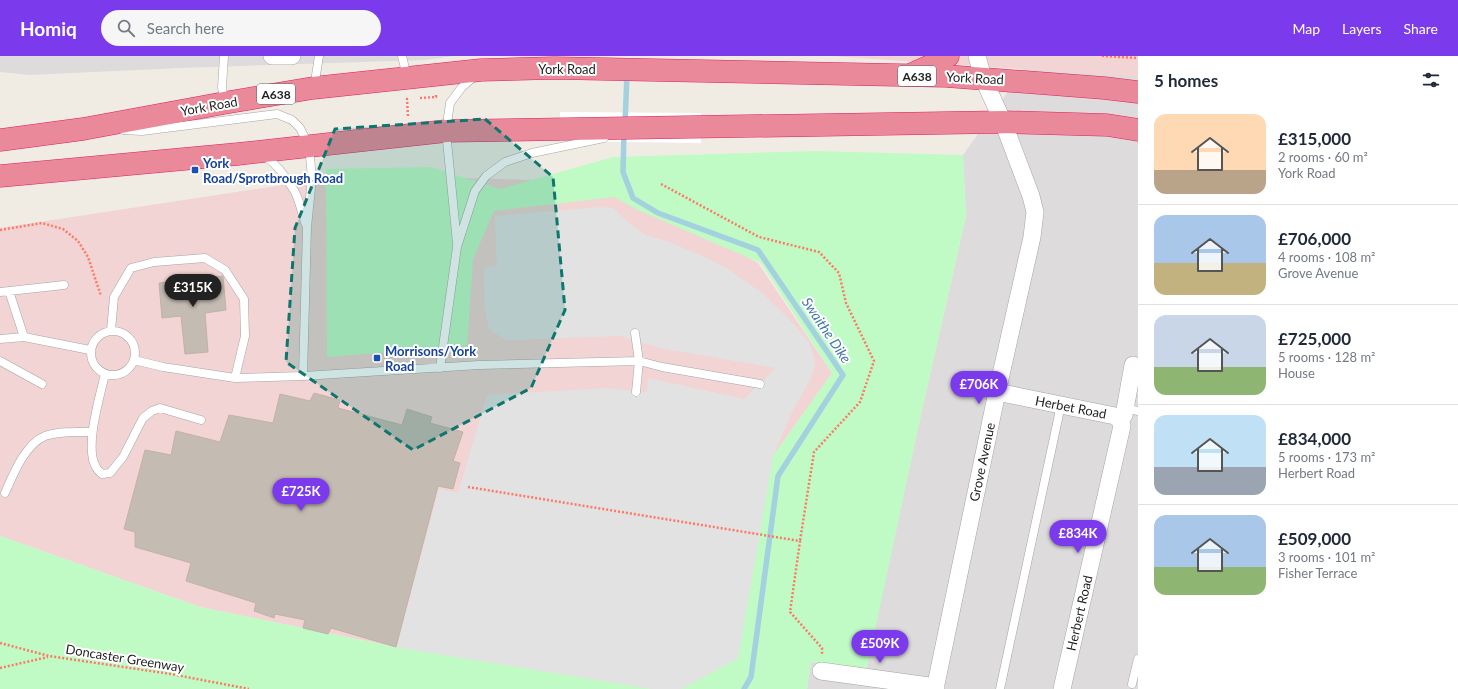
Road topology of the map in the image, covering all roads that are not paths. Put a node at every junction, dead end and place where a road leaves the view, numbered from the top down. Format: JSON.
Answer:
{"nodes":[{"id":1,"x":224,"y":56,"type":"edge"},
{"id":2,"x":272,"y":56,"type":"edge"},
{"id":3,"x":292,"y":56,"type":"edge"},
{"id":4,"x":319,"y":56,"type":"edge"},
{"id":5,"x":402,"y":56,"type":"edge"},
{"id":6,"x":948,"y":56,"type":"edge"},
{"id":7,"x":977,"y":56,"type":"edge"},
{"id":8,"x":482,"y":70,"type":"junction"},
{"id":9,"x":907,"y":76,"type":"junction"},
{"id":10,"x":408,"y":78,"type":"junction"},
{"id":11,"x":983,"y":78,"type":"junction"},
{"id":12,"x":314,"y":88,"type":"junction"},
{"id":13,"x":1138,"y":92,"type":"edge"},
{"id":14,"x":224,"y":103,"type":"junction"},
{"id":15,"x":1003,"y":122,"type":"junction"},
{"id":16,"x":654,"y":127,"type":"junction"},
{"id":17,"x":83,"y":129,"type":"junction"},
{"id":18,"x":1138,"y":130,"type":"edge"},
{"id":19,"x":446,"y":131,"type":"junction"},
{"id":20,"x":0,"y":140,"type":"edge"},
{"id":21,"x":309,"y":146,"type":"junction"},
{"id":22,"x":238,"y":154,"type":"junction"},
{"id":23,"x":0,"y":176,"type":"edge"},
{"id":24,"x":307,"y":227,"type":"junction"},
{"id":25,"x":457,"y":247,"type":"junction"},
{"id":26,"x":64,"y":285,"type":"dead end"},
{"id":27,"x":9,"y":291,"type":"junction"},
{"id":28,"x":0,"y":292,"type":"edge"},
{"id":29,"x":111,"y":330,"type":"junction"},
{"id":30,"x":635,"y":332,"type":"dead end"},
{"id":31,"x":24,"y":337,"type":"junction"},
{"id":32,"x":0,"y":338,"type":"edge"},
{"id":33,"x":90,"y":350,"type":"junction"},
{"id":34,"x":134,"y":360,"type":"junction"},
{"id":35,"x":0,"y":361,"type":"edge"},
{"id":36,"x":639,"y":361,"type":"junction"},
{"id":37,"x":1133,"y":365,"type":"dead end"},
{"id":38,"x":440,"y":368,"type":"junction"},
{"id":39,"x":105,"y":374,"type":"junction"},
{"id":40,"x":303,"y":376,"type":"junction"},
{"id":41,"x":236,"y":378,"type":"junction"},
{"id":42,"x":42,"y":384,"type":"dead end"},
{"id":43,"x":760,"y":384,"type":"dead end"},
{"id":44,"x":636,"y":392,"type":"dead end"},
{"id":45,"x":996,"y":392,"type":"junction"},
{"id":46,"x":1061,"y":405,"type":"junction"},
{"id":47,"x":1128,"y":413,"type":"edge"},
{"id":48,"x":201,"y":420,"type":"dead end"},
{"id":49,"x":92,"y":432,"type":"junction"},
{"id":50,"x":4,"y":493,"type":"dead end"},
{"id":51,"x":1138,"y":659,"type":"edge"},
{"id":52,"x":821,"y":671,"type":"road end"},
{"id":53,"x":1132,"y":684,"type":"dead end"},
{"id":54,"x":935,"y":688,"type":"edge"},
{"id":55,"x":1000,"y":689,"type":"edge"},
{"id":56,"x":1062,"y":689,"type":"edge"}],
"edges":[{"from":1,"to":14,"type":"lane"},
{"from":2,"to":3,"type":"street"},
{"from":4,"to":12,"type":"lane"},
{"from":5,"to":10,"type":"lane"},
{"from":6,"to":9,"type":"highway"},
{"from":7,"to":11,"type":"street","name":"Grove Avenue"},
{"from":8,"to":9,"type":"highway","name":"York Road","number":"A638"},
{"from":8,"to":10,"type":"highway","name":"York Road","number":"A638"},
{"from":8,"to":19,"type":"lane"},
{"from":9,"to":11,"type":"highway","name":"York Road","number":"A638"},
{"from":10,"to":12,"type":"highway","name":"York Road","number":"A638"},
{"from":11,"to":13,"type":"highway","name":"York Road","number":"A638"},
{"from":11,"to":15,"type":"street","name":"Grove Avenue"},
{"from":12,"to":14,"type":"highway","name":"York Road","number":"A638"},
{"from":14,"to":17,"type":"highway","name":"York Road","number":"A638"},
{"from":15,"to":16,"type":"highway"},
{"from":15,"to":18,"type":"highway"},
{"from":15,"to":45,"type":"street","name":"Grove Avenue"},
{"from":16,"to":19,"type":"highway"},
{"from":16,"to":25,"type":"lane"},
{"from":17,"to":20,"type":"highway","name":"York Road","number":"A638"},
{"from":17,"to":21,"type":"lane"},
{"from":19,"to":21,"type":"highway"},
{"from":19,"to":25,"type":"lane"},
{"from":21,"to":22,"type":"highway"},
{"from":21,"to":24,"type":"lane"},
{"from":22,"to":23,"type":"highway"},
{"from":22,"to":24,"type":"lane"},
{"from":24,"to":40,"type":"lane"},
{"from":25,"to":38,"type":"lane"},
{"from":26,"to":27,"type":"lane"},
{"from":27,"to":28,"type":"lane"},
{"from":27,"to":31,"type":"lane"},
{"from":29,"to":33,"type":"lane"},
{"from":29,"to":34,"type":"lane"},
{"from":29,"to":41,"type":"lane"},
{"from":30,"to":36,"type":"lane"},
{"from":31,"to":32,"type":"lane"},
{"from":31,"to":33,"type":"lane"},
{"from":33,"to":39,"type":"lane"},
{"from":34,"to":39,"type":"lane"},
{"from":34,"to":41,"type":"lane"},
{"from":35,"to":42,"type":"lane"},
{"from":36,"to":38,"type":"lane"},
{"from":36,"to":43,"type":"lane"},
{"from":36,"to":44,"type":"lane"},
{"from":37,"to":47,"type":"street","name":"Herbert Road"},
{"from":38,"to":40,"type":"lane"},
{"from":39,"to":49,"type":"lane"},
{"from":40,"to":41,"type":"lane"},
{"from":45,"to":46,"type":"street","name":"Herbet Road"},
{"from":45,"to":54,"type":"street","name":"Grove Avenue"},
{"from":46,"to":47,"type":"street","name":"Herbet Road"},
{"from":46,"to":55,"type":"lane"},
{"from":47,"to":56,"type":"street","name":"Herbert Road"},
{"from":48,"to":49,"type":"lane"},
{"from":49,"to":50,"type":"lane"},
{"from":51,"to":53,"type":"lane"},
{"from":52,"to":54,"type":"street"}]}
